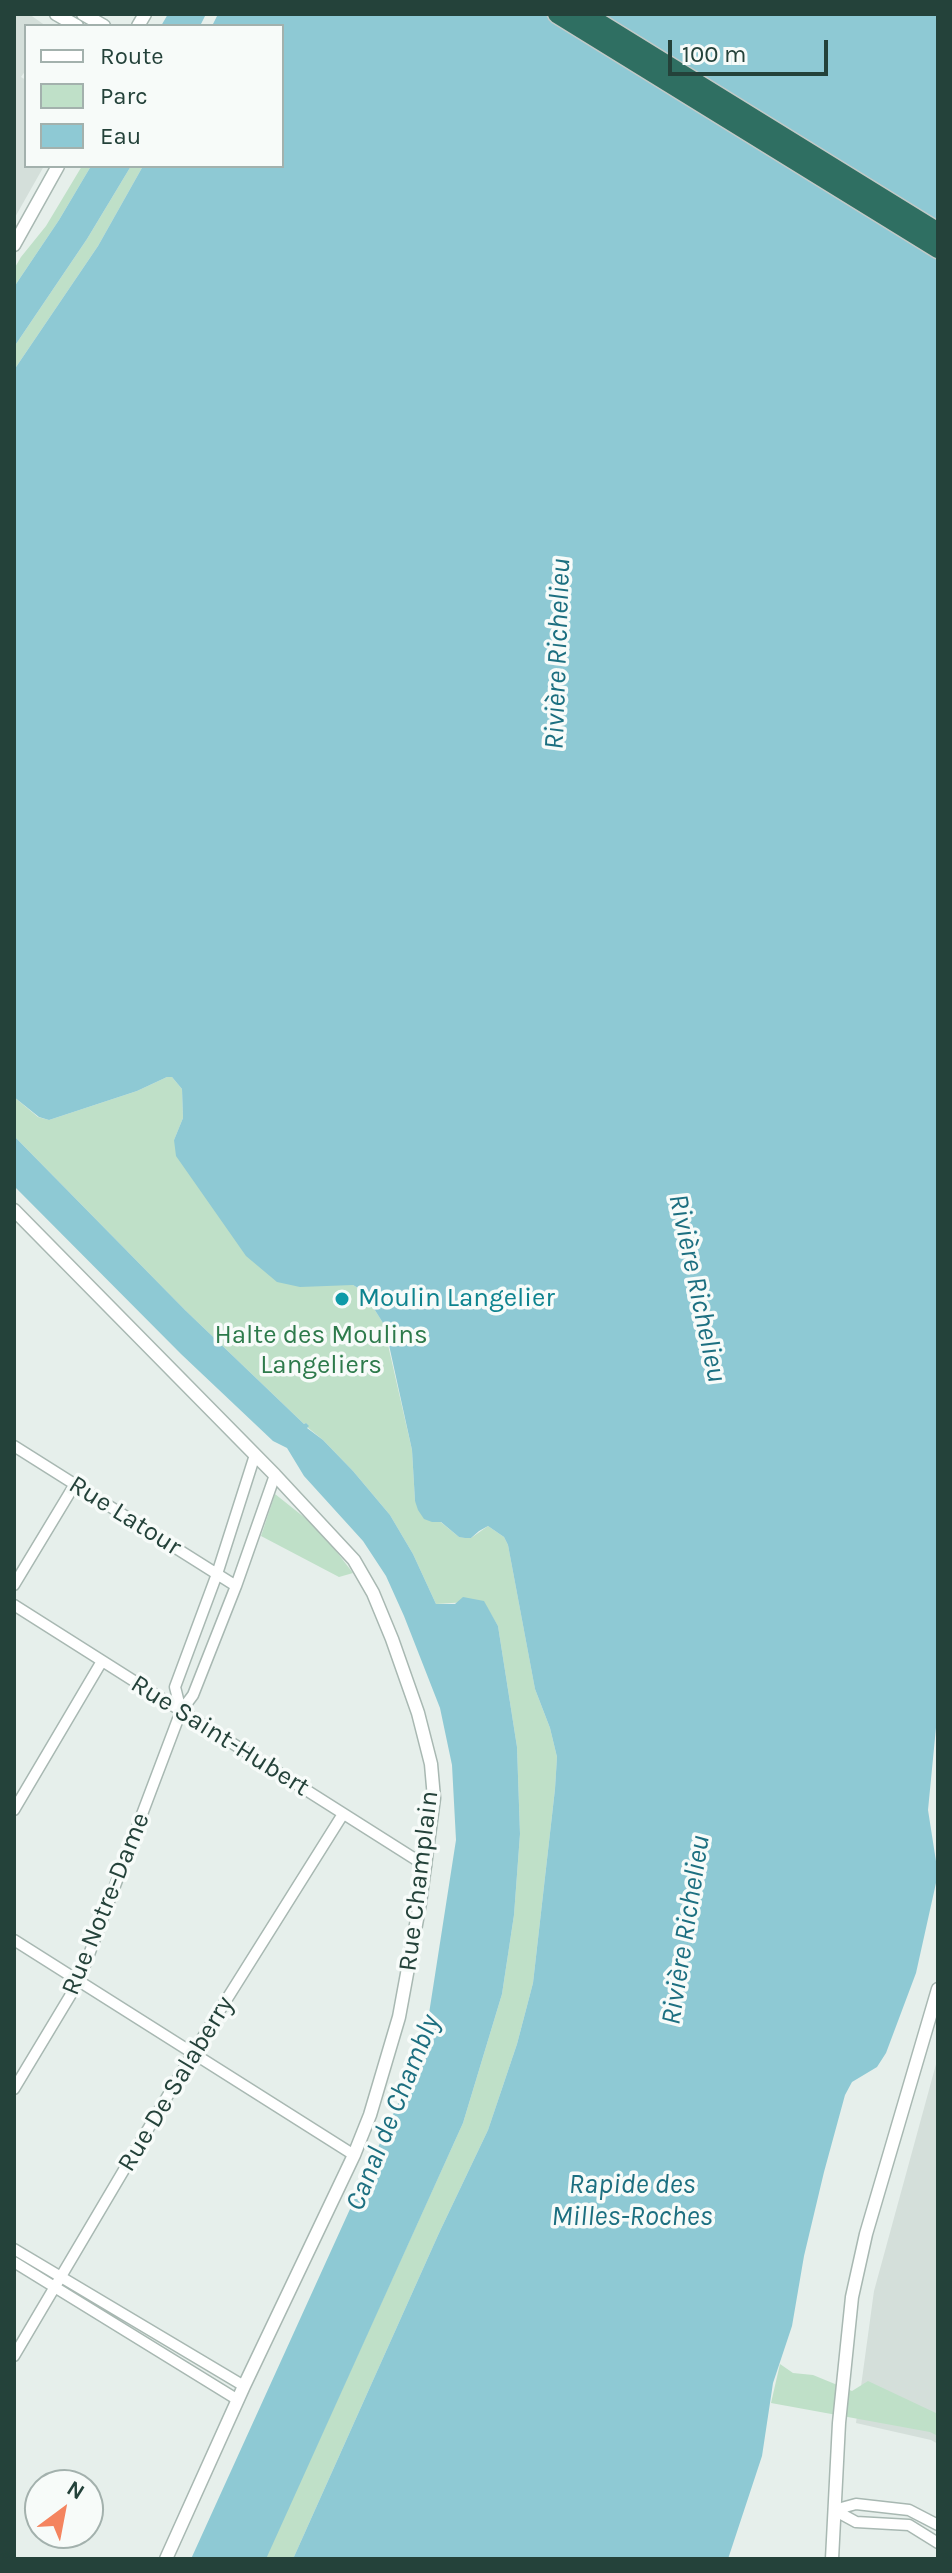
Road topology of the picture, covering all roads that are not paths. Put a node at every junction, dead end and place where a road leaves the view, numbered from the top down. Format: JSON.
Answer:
{"nodes":[{"id":1,"x":56,"y":14,"type":"edge"},
{"id":2,"x":83,"y":14,"type":"edge"},
{"id":3,"x":557,"y":14,"type":"edge"},
{"id":4,"x":585,"y":14,"type":"edge"},
{"id":5,"x":74,"y":24,"type":"edge"},
{"id":6,"x":100,"y":24,"type":"edge"},
{"id":7,"x":57,"y":168,"type":"edge"},
{"id":8,"x":938,"y":232,"type":"edge"},
{"id":9,"x":14,"y":245,"type":"edge"},
{"id":10,"x":938,"y":249,"type":"edge"},
{"id":11,"x":14,"y":1210,"type":"edge"},
{"id":12,"x":14,"y":1446,"type":"edge"},
{"id":13,"x":255,"y":1455,"type":"junction"},
{"id":14,"x":275,"y":1475,"type":"junction"},
{"id":15,"x":75,"y":1484,"type":"junction"},
{"id":16,"x":217,"y":1574,"type":"junction"},
{"id":17,"x":14,"y":1585,"type":"edge"},
{"id":18,"x":236,"y":1586,"type":"junction"},
{"id":19,"x":14,"y":1605,"type":"edge"},
{"id":20,"x":102,"y":1661,"type":"junction"},
{"id":21,"x":181,"y":1711,"type":"junction"},
{"id":22,"x":14,"y":1810,"type":"edge"},
{"id":23,"x":343,"y":1814,"type":"junction"},
{"id":24,"x":426,"y":1866,"type":"junction"},
{"id":25,"x":14,"y":1940,"type":"edge"},
{"id":26,"x":79,"y":1981,"type":"junction"},
{"id":27,"x":938,"y":1989,"type":"edge"},
{"id":28,"x":193,"y":2053,"type":"junction"},
{"id":29,"x":14,"y":2089,"type":"edge"},
{"id":30,"x":354,"y":2155,"type":"junction"},
{"id":31,"x":14,"y":2249,"type":"edge"},
{"id":32,"x":14,"y":2262,"type":"edge"},
{"id":33,"x":58,"y":2282,"type":"junction"},
{"id":34,"x":14,"y":2356,"type":"edge"},
{"id":35,"x":244,"y":2386,"type":"junction"},
{"id":36,"x":238,"y":2400,"type":"junction"},
{"id":37,"x":834,"y":2510,"type":"junction"},
{"id":38,"x":938,"y":2525,"type":"edge"},
{"id":39,"x":938,"y":2543,"type":"edge"},
{"id":40,"x":166,"y":2559,"type":"edge"},
{"id":41,"x":832,"y":2559,"type":"edge"}],
"edges":[{"from":1,"to":5,"type":"street"},
{"from":2,"to":6,"type":"street"},
{"from":3,"to":10,"type":"highway"},
{"from":4,"to":8,"type":"highway"},
{"from":7,"to":9,"type":"street"},
{"from":11,"to":13,"type":"street","name":"Rue Champlain"},
{"from":12,"to":15,"type":"street","name":"Rue Latour"},
{"from":13,"to":14,"type":"street","name":"Rue Champlain"},
{"from":13,"to":16,"type":"street","name":"Rue Notre-Dame"},
{"from":14,"to":18,"type":"street","name":"Rue Notre-Dame"},
{"from":14,"to":24,"type":"street","name":"Rue Champlain"},
{"from":15,"to":16,"type":"street","name":"Rue Latour"},
{"from":15,"to":17,"type":"street"},
{"from":16,"to":18,"type":"street","name":"Rue Latour"},
{"from":16,"to":21,"type":"street","name":"Rue Notre-Dame"},
{"from":18,"to":21,"type":"street","name":"Rue Notre-Dame"},
{"from":19,"to":20,"type":"street","name":"Rue Saint-Hubert"},
{"from":20,"to":21,"type":"street","name":"Rue Saint-Hubert"},
{"from":20,"to":22,"type":"street"},
{"from":21,"to":23,"type":"street","name":"Rue Saint-Hubert"},
{"from":21,"to":26,"type":"street","name":"Rue Notre-Dame"},
{"from":23,"to":24,"type":"street","name":"Rue Saint-Hubert"},
{"from":23,"to":28,"type":"street","name":"Rue De Salaberry"},
{"from":24,"to":30,"type":"street","name":"Rue Champlain"},
{"from":25,"to":26,"type":"street"},
{"from":26,"to":28,"type":"street"},
{"from":26,"to":29,"type":"street","name":"Rue Notre-Dame"},
{"from":27,"to":37,"type":"street"},
{"from":28,"to":30,"type":"street"},
{"from":28,"to":33,"type":"street","name":"Rue De Salaberry"},
{"from":30,"to":35,"type":"street","name":"Rue Champlain"},
{"from":31,"to":33,"type":"street"},
{"from":32,"to":33,"type":"street"},
{"from":33,"to":34,"type":"street","name":"Rue De Salaberry"},
{"from":33,"to":35,"type":"street"},
{"from":33,"to":36,"type":"street"},
{"from":35,"to":36,"type":"street","name":"Rue Champlain"},
{"from":36,"to":40,"type":"street","name":"Rue Champlain"},
{"from":37,"to":38,"type":"street"},
{"from":37,"to":39,"type":"street"},
{"from":37,"to":41,"type":"street"}]}
